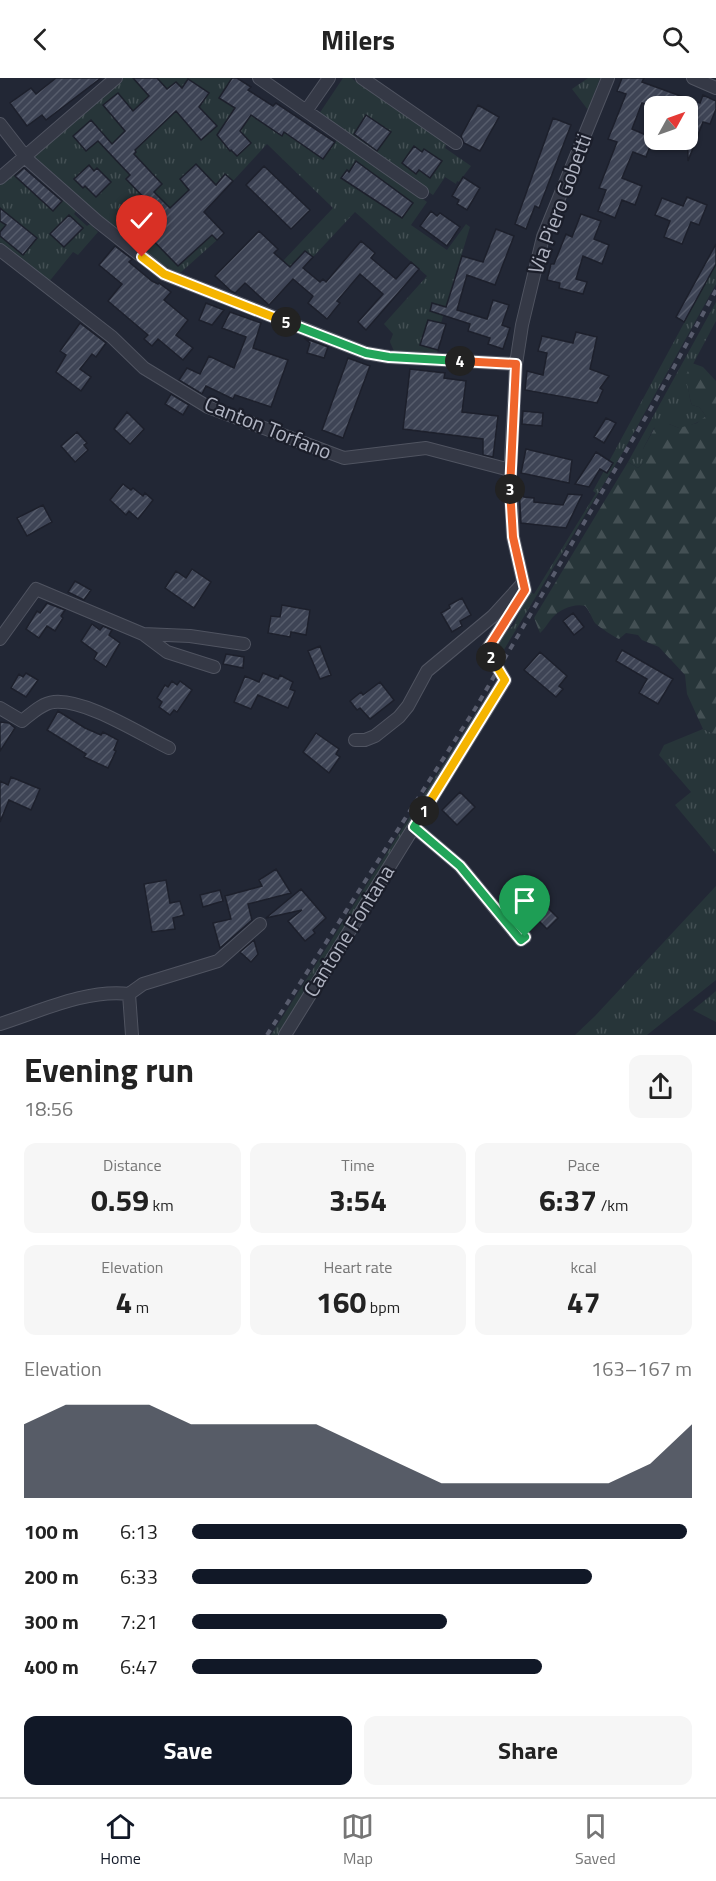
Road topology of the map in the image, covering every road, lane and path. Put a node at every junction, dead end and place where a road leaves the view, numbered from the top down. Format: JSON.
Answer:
{"nodes":[{"id":1,"x":116,"y":78,"type":"edge"},
{"id":2,"x":259,"y":78,"type":"edge"},
{"id":3,"x":329,"y":78,"type":"edge"},
{"id":4,"x":362,"y":78,"type":"edge"},
{"id":5,"x":608,"y":78,"type":"edge"},
{"id":6,"x":693,"y":78,"type":"edge"},
{"id":7,"x":716,"y":88,"type":"edge"},
{"id":8,"x":306,"y":111,"type":"junction"},
{"id":9,"x":0,"y":124,"type":"edge"},
{"id":10,"x":456,"y":143,"type":"dead end"},
{"id":11,"x":25,"y":157,"type":"junction"},
{"id":12,"x":0,"y":178,"type":"edge"},
{"id":13,"x":422,"y":192,"type":"dead end"},
{"id":14,"x":0,"y":250,"type":"edge"},
{"id":15,"x":516,"y":364,"type":"junction"},
{"id":16,"x":510,"y":470,"type":"junction"},
{"id":17,"x":523,"y":582,"type":"junction"},
{"id":18,"x":143,"y":634,"type":"junction"},
{"id":19,"x":0,"y":639,"type":"edge"},
{"id":20,"x":244,"y":644,"type":"dead end"},
{"id":21,"x":214,"y":667,"type":"dead end"},
{"id":22,"x":0,"y":708,"type":"edge"},
{"id":23,"x":355,"y":740,"type":"dead end"},
{"id":24,"x":169,"y":748,"type":"dead end"},
{"id":25,"x":414,"y":827,"type":"junction"},
{"id":26,"x":260,"y":924,"type":"dead end"},
{"id":27,"x":525,"y":937,"type":"dead end"},
{"id":28,"x":129,"y":994,"type":"junction"},
{"id":29,"x":0,"y":1024,"type":"edge"},
{"id":30,"x":132,"y":1035,"type":"edge"},
{"id":31,"x":285,"y":1035,"type":"edge"}],
"edges":[{"from":1,"to":11,"type":"street"},
{"from":2,"to":8,"type":"street"},
{"from":3,"to":8,"type":"street"},
{"from":4,"to":10,"type":"street"},
{"from":5,"to":15,"type":"street","name":"Via Piero Gobetti"},
{"from":6,"to":7,"type":"street"},
{"from":8,"to":13,"type":"street"},
{"from":9,"to":11,"type":"street"},
{"from":11,"to":12,"type":"street"},
{"from":11,"to":15,"type":"street"},
{"from":14,"to":16,"type":"street","name":"Canton Torfano"},
{"from":15,"to":16,"type":"street","name":"Via Piero Gobetti"},
{"from":16,"to":17,"type":"street","name":"Via Piero Gobetti"},
{"from":17,"to":23,"type":"street"},
{"from":17,"to":25,"type":"street"},
{"from":18,"to":19,"type":"street"},
{"from":18,"to":20,"type":"street"},
{"from":18,"to":21,"type":"street"},
{"from":22,"to":24,"type":"street"},
{"from":25,"to":27,"type":"street"},
{"from":25,"to":31,"type":"street","name":"Cantone Fontana"},
{"from":26,"to":28,"type":"street"},
{"from":28,"to":29,"type":"street"},
{"from":28,"to":30,"type":"street"}]}
